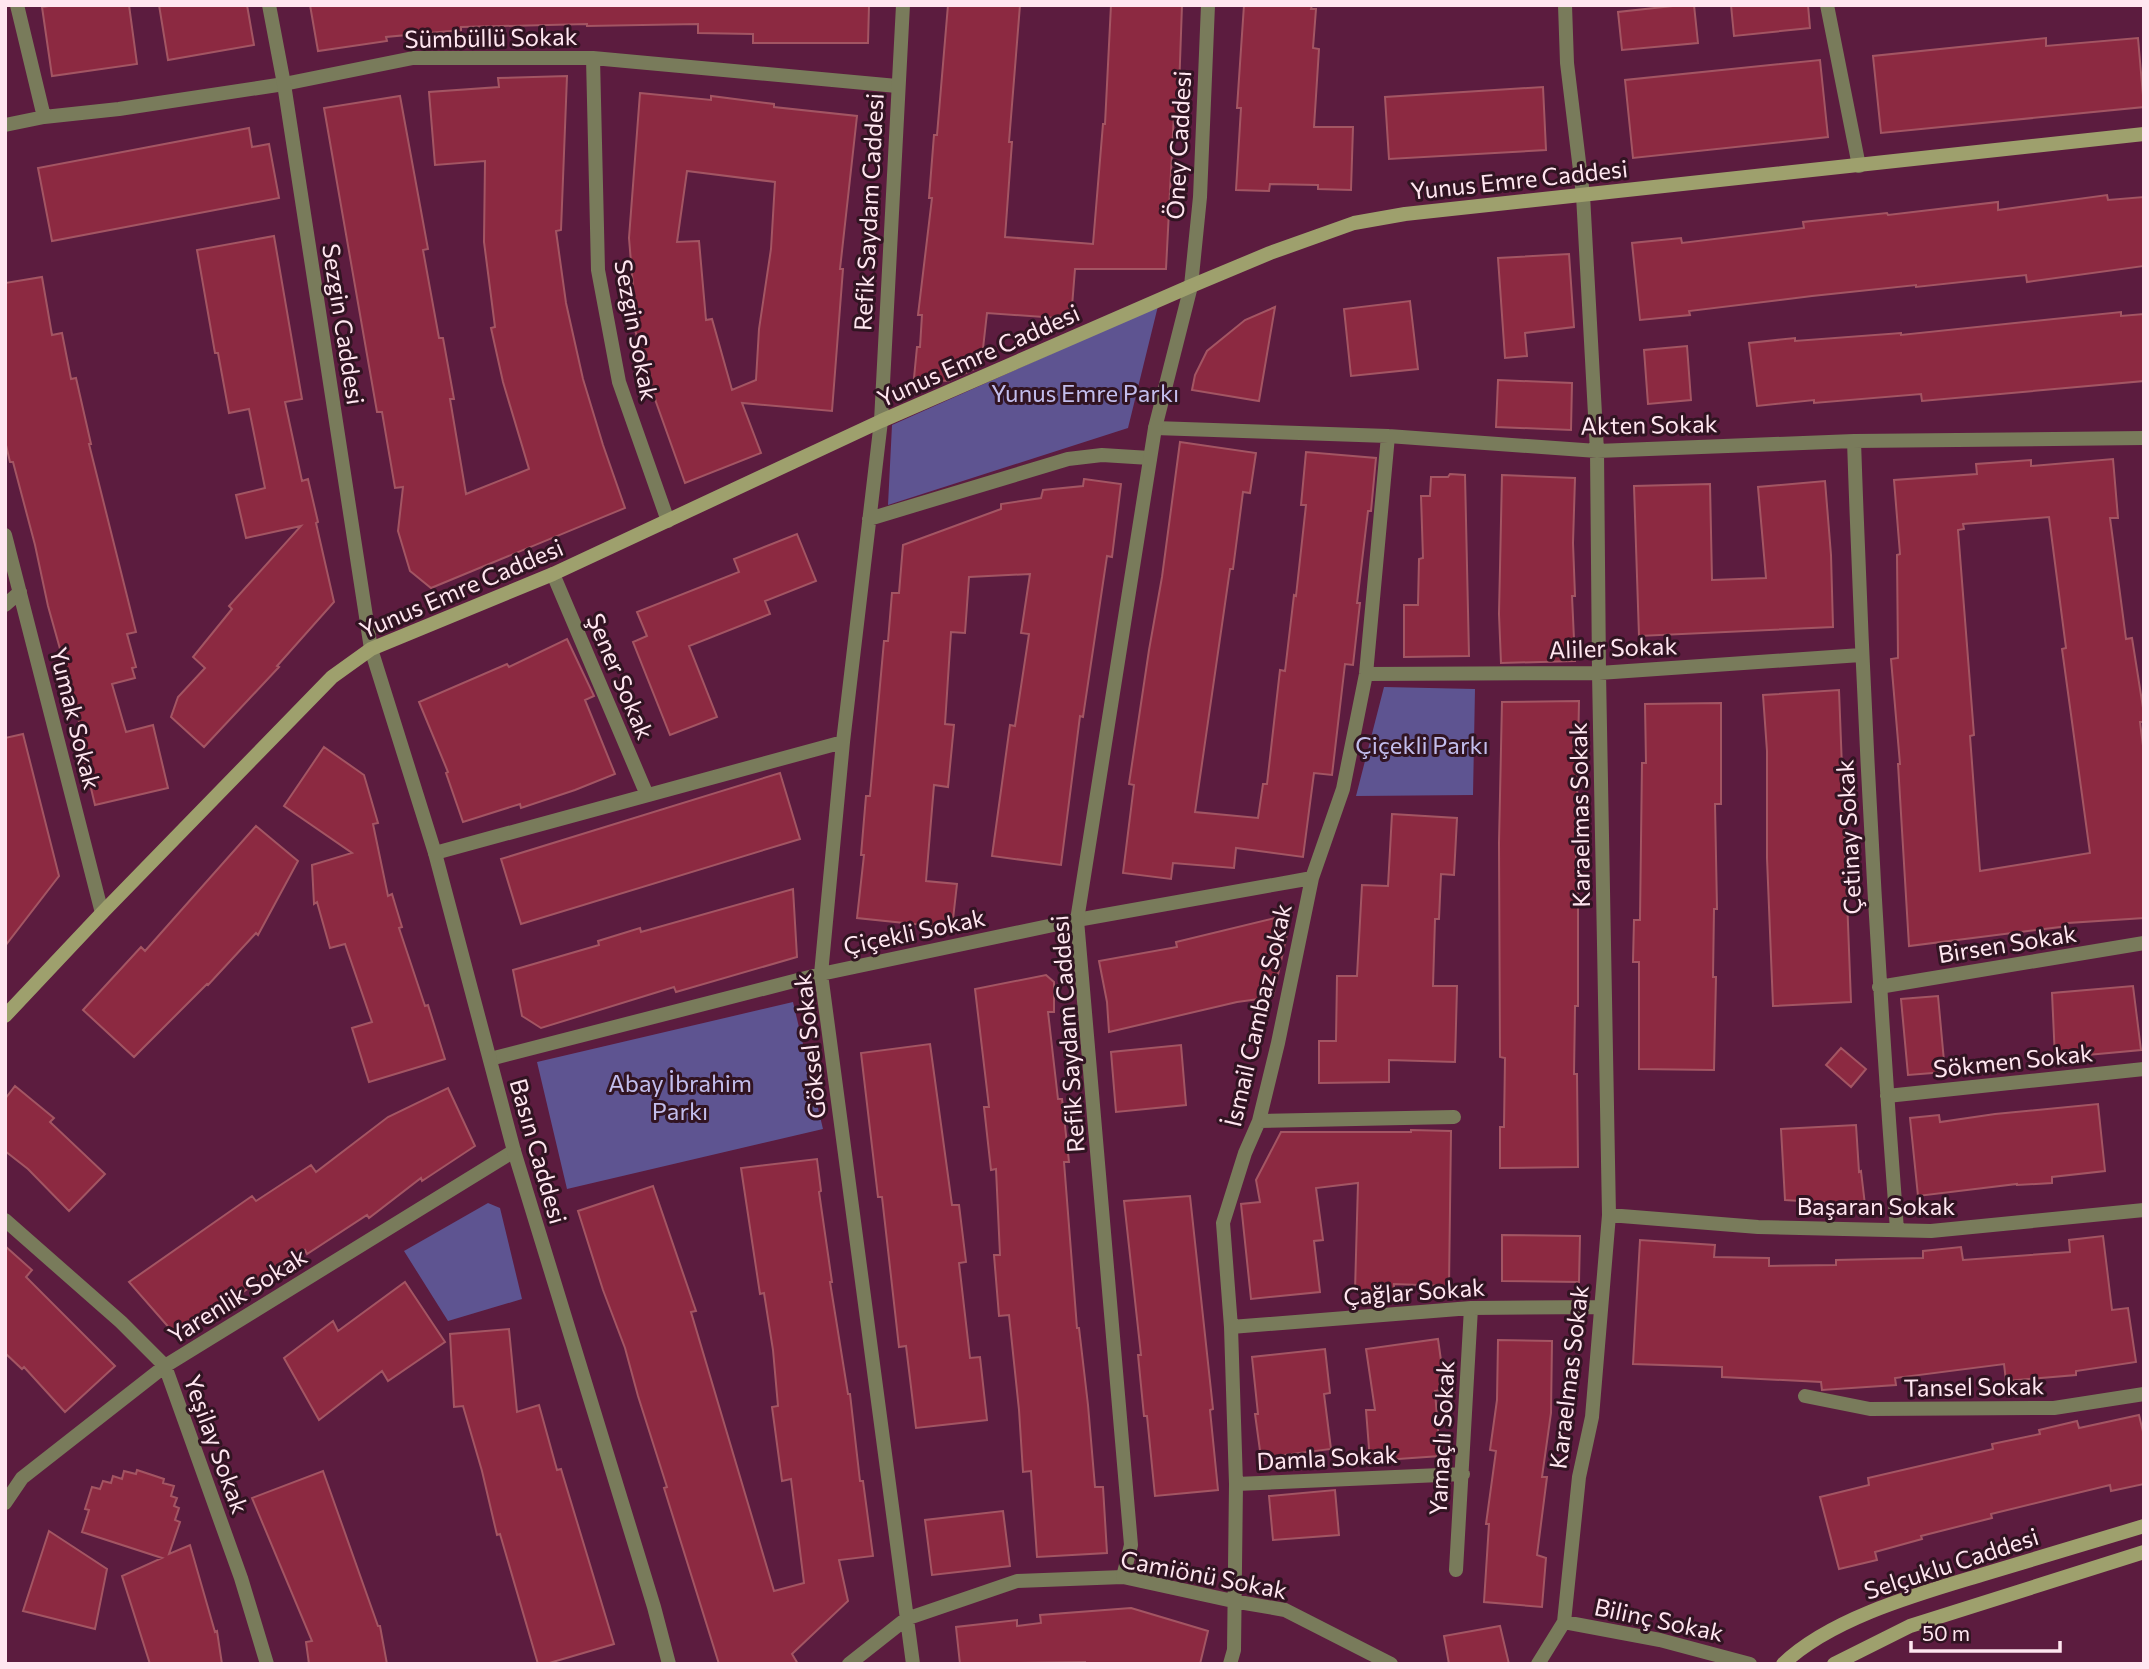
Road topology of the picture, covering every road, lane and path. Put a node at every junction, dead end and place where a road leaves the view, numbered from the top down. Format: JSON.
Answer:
{"nodes":[{"id":1,"x":17,"y":5,"type":"edge"},
{"id":2,"x":269,"y":5,"type":"edge"},
{"id":3,"x":903,"y":5,"type":"edge"},
{"id":4,"x":1208,"y":5,"type":"edge"},
{"id":5,"x":1565,"y":5,"type":"edge"},
{"id":6,"x":1827,"y":5,"type":"edge"},
{"id":7,"x":593,"y":58,"type":"junction"},
{"id":8,"x":284,"y":84,"type":"junction"},
{"id":9,"x":897,"y":86,"type":"junction"},
{"id":10,"x":44,"y":117,"type":"junction"},
{"id":11,"x":5,"y":125,"type":"edge"},
{"id":12,"x":2144,"y":134,"type":"edge"},
{"id":13,"x":1859,"y":166,"type":"junction"},
{"id":14,"x":1583,"y":195,"type":"junction"},
{"id":15,"x":1191,"y":286,"type":"junction"},
{"id":16,"x":881,"y":422,"type":"junction"},
{"id":17,"x":1155,"y":428,"type":"junction"},
{"id":18,"x":1388,"y":436,"type":"junction"},
{"id":19,"x":2144,"y":438,"type":"edge"},
{"id":20,"x":1854,"y":440,"type":"junction"},
{"id":21,"x":1597,"y":451,"type":"junction"},
{"id":22,"x":1150,"y":458,"type":"junction"},
{"id":23,"x":869,"y":519,"type":"junction"},
{"id":24,"x":668,"y":521,"type":"junction"},
{"id":25,"x":5,"y":535,"type":"edge"},
{"id":26,"x":553,"y":574,"type":"junction"},
{"id":27,"x":20,"y":592,"type":"junction"},
{"id":28,"x":5,"y":605,"type":"edge"},
{"id":29,"x":371,"y":649,"type":"junction"},
{"id":30,"x":1861,"y":655,"type":"junction"},
{"id":31,"x":1599,"y":673,"type":"junction"},
{"id":32,"x":1366,"y":674,"type":"junction"},
{"id":33,"x":843,"y":743,"type":"junction"},
{"id":34,"x":647,"y":795,"type":"junction"},
{"id":35,"x":435,"y":853,"type":"junction"},
{"id":36,"x":1312,"y":878,"type":"junction"},
{"id":37,"x":102,"y":913,"type":"junction"},
{"id":38,"x":1077,"y":920,"type":"junction"},
{"id":39,"x":2144,"y":943,"type":"edge"},
{"id":40,"x":821,"y":974,"type":"junction"},
{"id":41,"x":1879,"y":987,"type":"junction"},
{"id":42,"x":5,"y":1016,"type":"edge"},
{"id":43,"x":490,"y":1059,"type":"junction"},
{"id":44,"x":2144,"y":1069,"type":"edge"},
{"id":45,"x":1887,"y":1096,"type":"junction"},
{"id":46,"x":1454,"y":1117,"type":"dead end"},
{"id":47,"x":1259,"y":1121,"type":"junction"},
{"id":48,"x":514,"y":1151,"type":"junction"},
{"id":49,"x":2144,"y":1210,"type":"edge"},
{"id":50,"x":1609,"y":1215,"type":"junction"},
{"id":51,"x":5,"y":1220,"type":"edge"},
{"id":52,"x":1896,"y":1230,"type":"junction"},
{"id":53,"x":1601,"y":1307,"type":"junction"},
{"id":54,"x":1471,"y":1308,"type":"junction"},
{"id":55,"x":1231,"y":1328,"type":"junction"},
{"id":56,"x":165,"y":1366,"type":"junction"},
{"id":57,"x":2144,"y":1394,"type":"edge"},
{"id":58,"x":1805,"y":1396,"type":"dead end"},
{"id":59,"x":1463,"y":1474,"type":"junction"},
{"id":60,"x":1236,"y":1484,"type":"junction"},
{"id":61,"x":5,"y":1503,"type":"edge"},
{"id":62,"x":2144,"y":1526,"type":"edge"},
{"id":63,"x":2144,"y":1552,"type":"edge"},
{"id":64,"x":1456,"y":1570,"type":"dead end"},
{"id":65,"x":1123,"y":1577,"type":"junction"},
{"id":66,"x":1233,"y":1601,"type":"junction"},
{"id":67,"x":906,"y":1619,"type":"junction"},
{"id":68,"x":1564,"y":1622,"type":"junction"},
{"id":69,"x":1232,"y":1657,"type":"edge"},
{"id":70,"x":267,"y":1664,"type":"edge"},
{"id":71,"x":669,"y":1664,"type":"edge"},
{"id":72,"x":849,"y":1664,"type":"edge"},
{"id":73,"x":913,"y":1664,"type":"edge"},
{"id":74,"x":1391,"y":1664,"type":"edge"},
{"id":75,"x":1538,"y":1664,"type":"edge"},
{"id":76,"x":1750,"y":1664,"type":"edge"},
{"id":77,"x":1783,"y":1664,"type":"edge"},
{"id":78,"x":1834,"y":1664,"type":"edge"}],
"edges":[{"from":1,"to":10,"type":"street"},
{"from":2,"to":8,"type":"street","name":"Sezgin Caddesi"},
{"from":3,"to":9,"type":"street","name":"Refik Saydam Caddesi"},
{"from":4,"to":15,"type":"street","name":"Öney Caddesi"},
{"from":5,"to":14,"type":"street","name":"Karaelmas Sokak"},
{"from":6,"to":13,"type":"street"},
{"from":7,"to":8,"type":"street","name":"Sümbüllü Sokak"},
{"from":7,"to":9,"type":"street","name":"Sümbüllü Sokak"},
{"from":7,"to":24,"type":"street","name":"Sezgin Sokak"},
{"from":8,"to":10,"type":"street","name":"Sümbüllü Sokak"},
{"from":8,"to":29,"type":"street","name":"Sezgin Caddesi"},
{"from":9,"to":16,"type":"street","name":"Refik Saydam Caddesi"},
{"from":10,"to":11,"type":"street","name":"Sümbüllü Sokak"},
{"from":12,"to":13,"type":"main road","name":"Yunus Emre Caddesi"},
{"from":13,"to":14,"type":"main road","name":"Yunus Emre Caddesi"},
{"from":14,"to":15,"type":"main road","name":"Yunus Emre Caddesi"},
{"from":14,"to":21,"type":"street","name":"Karaelmas Sokak"},
{"from":15,"to":16,"type":"main road","name":"Yunus Emre Caddesi"},
{"from":15,"to":17,"type":"street","name":"Refik Saydam Caddesi"},
{"from":16,"to":23,"type":"street","name":"Göksel Sokak"},
{"from":16,"to":24,"type":"main road","name":"Yunus Emre Caddesi"},
{"from":17,"to":18,"type":"street","name":"Akten Sokak"},
{"from":17,"to":22,"type":"street","name":"Refik Saydam Caddesi"},
{"from":18,"to":21,"type":"street","name":"Akten Sokak"},
{"from":18,"to":32,"type":"street","name":"İsmail Cambaz Sokak"},
{"from":19,"to":20,"type":"street","name":"Akten Sokak"},
{"from":20,"to":21,"type":"street","name":"Akten Sokak"},
{"from":20,"to":30,"type":"street","name":"Çetinay Sokak"},
{"from":21,"to":31,"type":"street","name":"Karaelmas Sokak"},
{"from":22,"to":23,"type":"street"},
{"from":22,"to":38,"type":"street","name":"Refik Saydam Caddesi"},
{"from":23,"to":33,"type":"street","name":"Göksel Sokak"},
{"from":24,"to":26,"type":"main road","name":"Yunus Emre Caddesi"},
{"from":25,"to":27,"type":"street","name":"Yumak Sokak"},
{"from":26,"to":29,"type":"main road","name":"Yunus Emre Caddesi"},
{"from":26,"to":34,"type":"street","name":"Şener Sokak"},
{"from":27,"to":28,"type":"street"},
{"from":27,"to":37,"type":"street","name":"Yumak Sokak"},
{"from":29,"to":35,"type":"street","name":"Basın Caddesi"},
{"from":29,"to":37,"type":"main road","name":"Yunus Emre Caddesi"},
{"from":30,"to":31,"type":"street","name":"Aliler Sokak"},
{"from":30,"to":41,"type":"street","name":"Çetinay Sokak"},
{"from":31,"to":32,"type":"street","name":"Aliler Sokak"},
{"from":31,"to":50,"type":"street","name":"Karaelmas Sokak"},
{"from":32,"to":36,"type":"street","name":"İsmail Cambaz Sokak"},
{"from":33,"to":34,"type":"street"},
{"from":33,"to":40,"type":"street","name":"Göksel Sokak"},
{"from":34,"to":35,"type":"street"},
{"from":35,"to":43,"type":"street","name":"Basın Caddesi"},
{"from":36,"to":38,"type":"street","name":"Çiçekli Sokak"},
{"from":36,"to":47,"type":"street","name":"İsmail Cambaz Sokak"},
{"from":37,"to":42,"type":"main road","name":"Yunus Emre Caddesi"},
{"from":38,"to":40,"type":"street","name":"Çiçekli Sokak"},
{"from":38,"to":65,"type":"street","name":"Refik Saydam Caddesi"},
{"from":39,"to":41,"type":"street","name":"Birsen Sokak"},
{"from":40,"to":43,"type":"street","name":"Çiçekli Sokak"},
{"from":40,"to":67,"type":"street","name":"Göksel Sokak"},
{"from":41,"to":45,"type":"street","name":"Çetinay Sokak"},
{"from":43,"to":48,"type":"street","name":"Basın Caddesi"},
{"from":44,"to":45,"type":"street","name":"Sökmen Sokak"},
{"from":45,"to":52,"type":"street","name":"Çetinay Sokak"},
{"from":46,"to":47,"type":"street"},
{"from":47,"to":55,"type":"street","name":"İsmail Cambaz Sokak"},
{"from":48,"to":56,"type":"street","name":"Yarenlik Sokak"},
{"from":48,"to":71,"type":"street","name":"Basın Caddesi"},
{"from":49,"to":52,"type":"street","name":"Başaran Sokak"},
{"from":50,"to":52,"type":"street","name":"Başaran Sokak"},
{"from":50,"to":53,"type":"street","name":"Karaelmas Sokak"},
{"from":51,"to":56,"type":"street","name":"Yeşilay Sokak"},
{"from":53,"to":54,"type":"street","name":"Çağlar Sokak"},
{"from":53,"to":68,"type":"street","name":"Karaelmas Sokak"},
{"from":54,"to":55,"type":"street","name":"Çağlar Sokak"},
{"from":54,"to":59,"type":"street","name":"Yamaçlı Sokak"},
{"from":55,"to":60,"type":"street","name":"İsmail Cambaz Sokak"},
{"from":56,"to":61,"type":"street","name":"Yarenlik Sokak"},
{"from":56,"to":70,"type":"street","name":"Yeşilay Sokak"},
{"from":57,"to":58,"type":"street","name":"Tansel Sokak"},
{"from":59,"to":60,"type":"street","name":"Damla Sokak"},
{"from":59,"to":64,"type":"street","name":"Yamaçlı Sokak"},
{"from":60,"to":66,"type":"street","name":"İsmail Cambaz Sokak"},
{"from":62,"to":77,"type":"main road","name":"Selçuklu Caddesi"},
{"from":63,"to":78,"type":"main road","name":"Selçuklu Caddesi"},
{"from":65,"to":66,"type":"street","name":"Camiönü Sokak"},
{"from":65,"to":67,"type":"street","name":"Camiönü Sokak"},
{"from":66,"to":69,"type":"street","name":"İsmail Cambaz Sokak"},
{"from":66,"to":74,"type":"street","name":"Camiönü Sokak"},
{"from":67,"to":72,"type":"street","name":"Camiönü Sokak"},
{"from":67,"to":73,"type":"street","name":"Göksel Sokak"},
{"from":68,"to":75,"type":"street","name":"Bilinç Sokak"},
{"from":68,"to":76,"type":"street","name":"Bilinç Sokak"}]}
